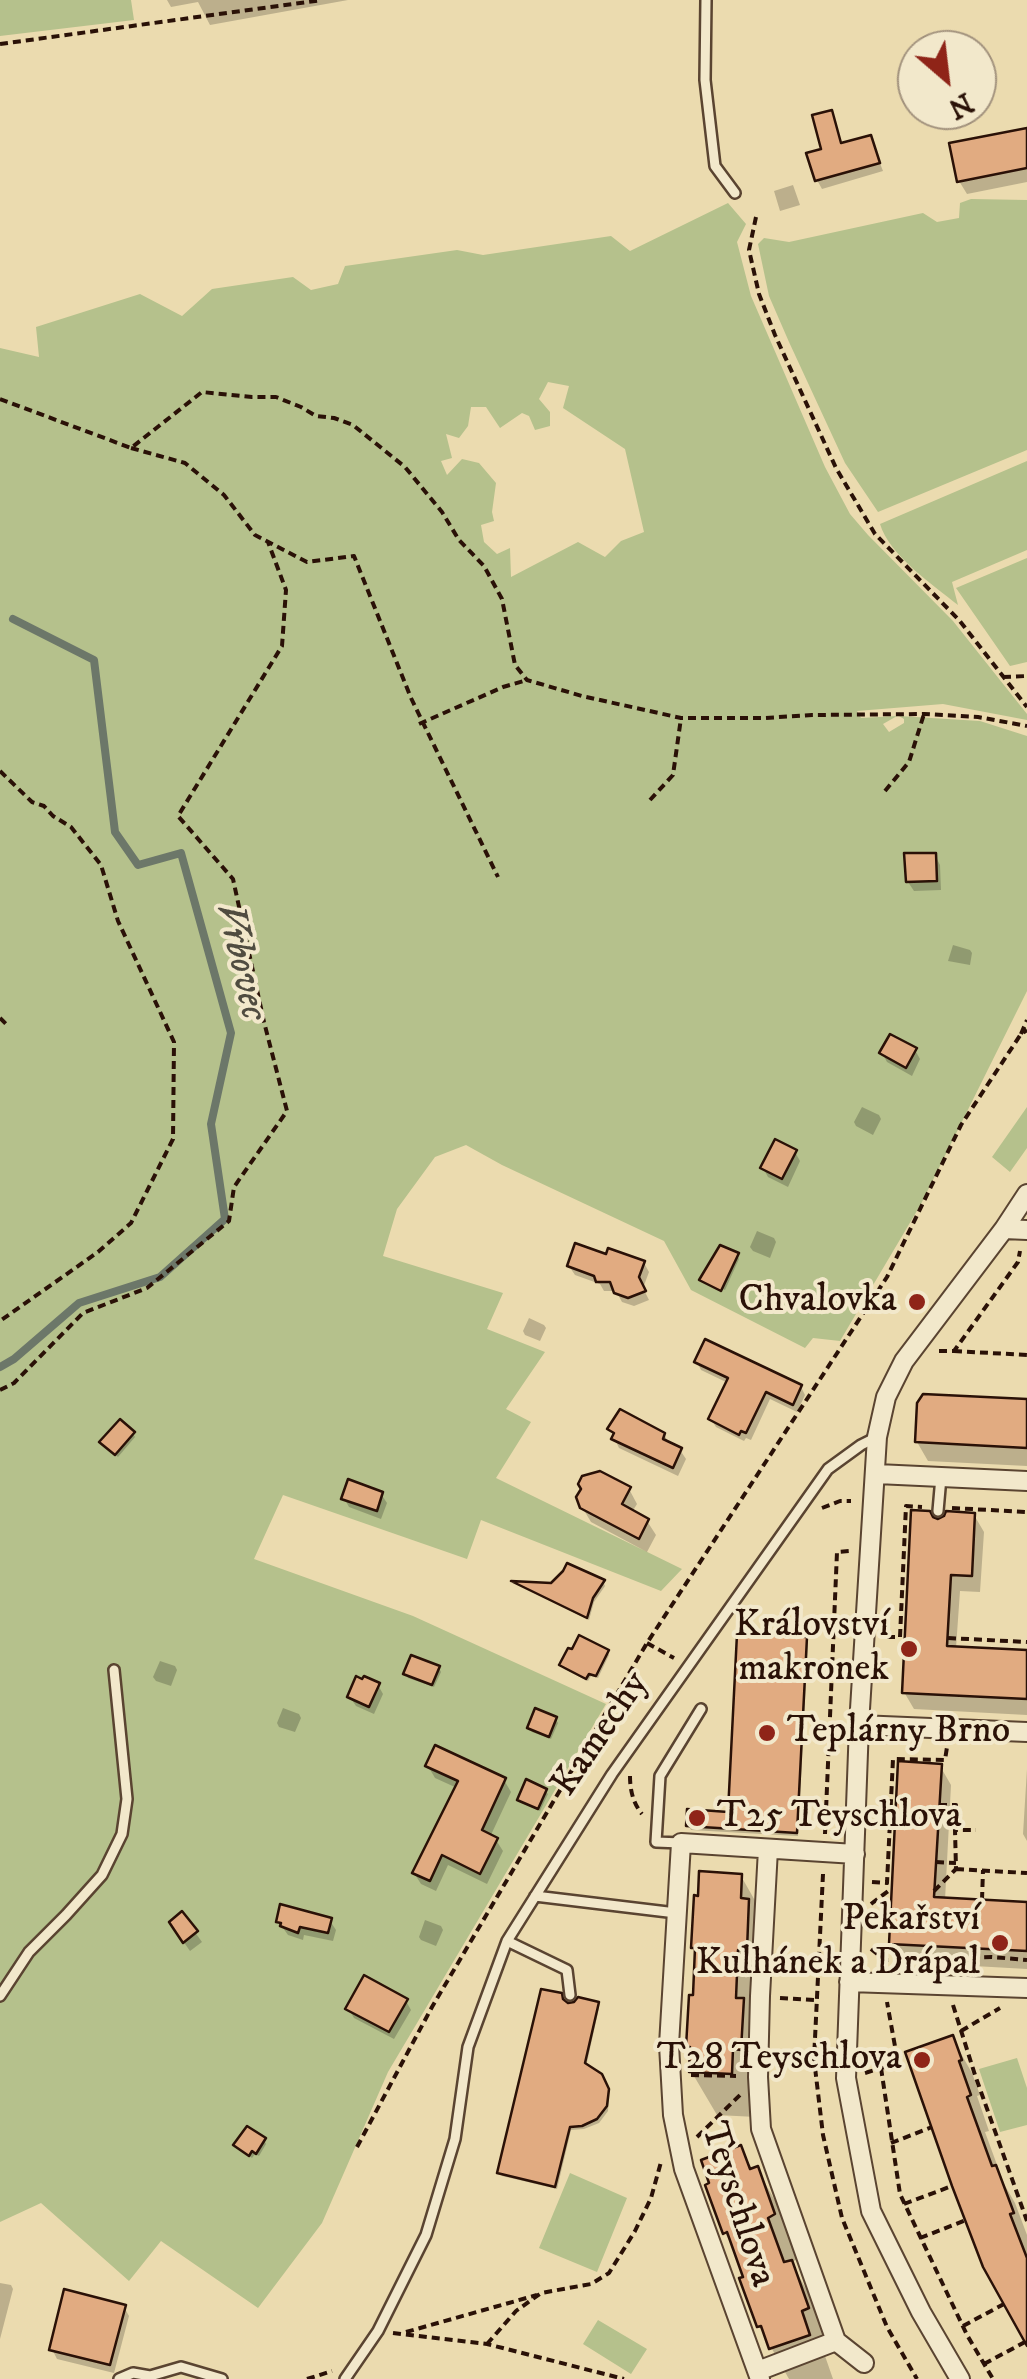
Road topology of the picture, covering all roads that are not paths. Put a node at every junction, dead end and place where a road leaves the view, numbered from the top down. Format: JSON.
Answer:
{"nodes":[{"id":1,"x":706,"y":0,"type":"edge"},
{"id":2,"x":736,"y":193,"type":"dead end"},
{"id":3,"x":1027,"y":1194,"type":"edge"},
{"id":4,"x":1004,"y":1229,"type":"junction"},
{"id":5,"x":1025,"y":1238,"type":"edge"},
{"id":6,"x":878,"y":1437,"type":"junction"},
{"id":7,"x":876,"y":1474,"type":"junction"},
{"id":8,"x":940,"y":1477,"type":"junction"},
{"id":9,"x":1027,"y":1481,"type":"edge"},
{"id":10,"x":938,"y":1509,"type":"road end"},
{"id":11,"x":114,"y":1670,"type":"dead end"},
{"id":12,"x":700,"y":1709,"type":"dead end"},
{"id":13,"x":859,"y":1725,"type":"junction"},
{"id":14,"x":1027,"y":1732,"type":"edge"},
{"id":15,"x":681,"y":1843,"type":"junction"},
{"id":16,"x":768,"y":1849,"type":"junction"},
{"id":17,"x":855,"y":1854,"type":"junction"},
{"id":18,"x":535,"y":1896,"type":"junction"},
{"id":19,"x":676,"y":1913,"type":"junction"},
{"id":20,"x":506,"y":1941,"type":"junction"},
{"id":21,"x":850,"y":1982,"type":"junction"},
{"id":22,"x":1027,"y":1988,"type":"edge"},
{"id":23,"x":570,"y":1995,"type":"dead end"},
{"id":24,"x":0,"y":1996,"type":"edge"},
{"id":25,"x":836,"y":2342,"type":"junction"},
{"id":26,"x":864,"y":2363,"type":"dead end"},
{"id":27,"x":759,"y":2375,"type":"edge"},
{"id":28,"x":119,"y":2379,"type":"edge"},
{"id":29,"x":222,"y":2379,"type":"edge"},
{"id":30,"x":345,"y":2379,"type":"edge"},
{"id":31,"x":960,"y":2379,"type":"edge"}],
"edges":[{"from":1,"to":2,"type":"lane"},
{"from":3,"to":4,"type":"street"},
{"from":4,"to":5,"type":"street"},
{"from":4,"to":6,"type":"street"},
{"from":6,"to":7,"type":"street"},
{"from":6,"to":18,"type":"lane","name":"Kamechy"},
{"from":7,"to":8,"type":"street"},
{"from":7,"to":13,"type":"street"},
{"from":8,"to":9,"type":"street"},
{"from":8,"to":10,"type":"lane"},
{"from":11,"to":24,"type":"lane"},
{"from":12,"to":15,"type":"lane"},
{"from":13,"to":14,"type":"street"},
{"from":13,"to":17,"type":"street"},
{"from":15,"to":16,"type":"street"},
{"from":15,"to":19,"type":"street","name":"Teyschlova"},
{"from":16,"to":17,"type":"street"},
{"from":16,"to":25,"type":"street","name":"Teyschlova"},
{"from":17,"to":21,"type":"street"},
{"from":18,"to":19,"type":"lane"},
{"from":18,"to":20,"type":"lane","name":"Kamechy"},
{"from":19,"to":27,"type":"street","name":"Teyschlova"},
{"from":20,"to":23,"type":"lane"},
{"from":20,"to":30,"type":"lane","name":"Kamechy"},
{"from":21,"to":22,"type":"street"},
{"from":21,"to":31,"type":"street"},
{"from":25,"to":26,"type":"street"},
{"from":25,"to":27,"type":"street","name":"Teyschlova"},
{"from":28,"to":29,"type":"lane"}]}
